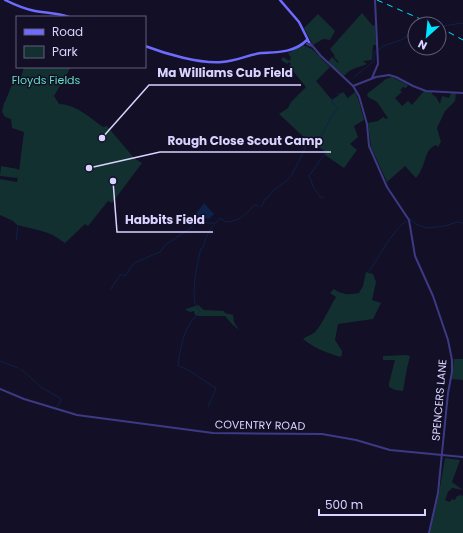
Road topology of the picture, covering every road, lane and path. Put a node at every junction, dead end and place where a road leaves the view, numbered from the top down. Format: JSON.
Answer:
{"nodes":[{"id":1,"x":5,"y":0,"type":"edge"},
{"id":2,"x":280,"y":0,"type":"edge"},
{"id":3,"x":375,"y":2,"type":"edge"},
{"id":4,"x":66,"y":16,"type":"edge"},
{"id":5,"x":307,"y":42,"type":"junction"},
{"id":6,"x":146,"y":46,"type":"edge"},
{"id":7,"x":375,"y":76,"type":"junction"},
{"id":8,"x":353,"y":86,"type":"junction"},
{"id":9,"x":463,"y":93,"type":"edge"},
{"id":10,"x":0,"y":389,"type":"edge"},
{"id":11,"x":442,"y":456,"type":"junction"},
{"id":12,"x":463,"y":457,"type":"edge"},
{"id":13,"x":429,"y":533,"type":"edge"}],
"edges":[{"from":1,"to":4,"type":"main road"},
{"from":2,"to":5,"type":"main road","name":"SPENCERS LANE"},
{"from":3,"to":7,"type":"street"},
{"from":5,"to":6,"type":"main road"},
{"from":5,"to":8,"type":"street","name":"SPENCERS LANE"},
{"from":7,"to":8,"type":"street"},
{"from":7,"to":9,"type":"street"},
{"from":8,"to":11,"type":"street","name":"SPENCERS LANE"},
{"from":10,"to":11,"type":"street","name":"COVENTRY ROAD"},
{"from":11,"to":12,"type":"street","name":"COVENTRY ROAD"},
{"from":11,"to":13,"type":"street","name":"SPENCERS LANE"}]}
